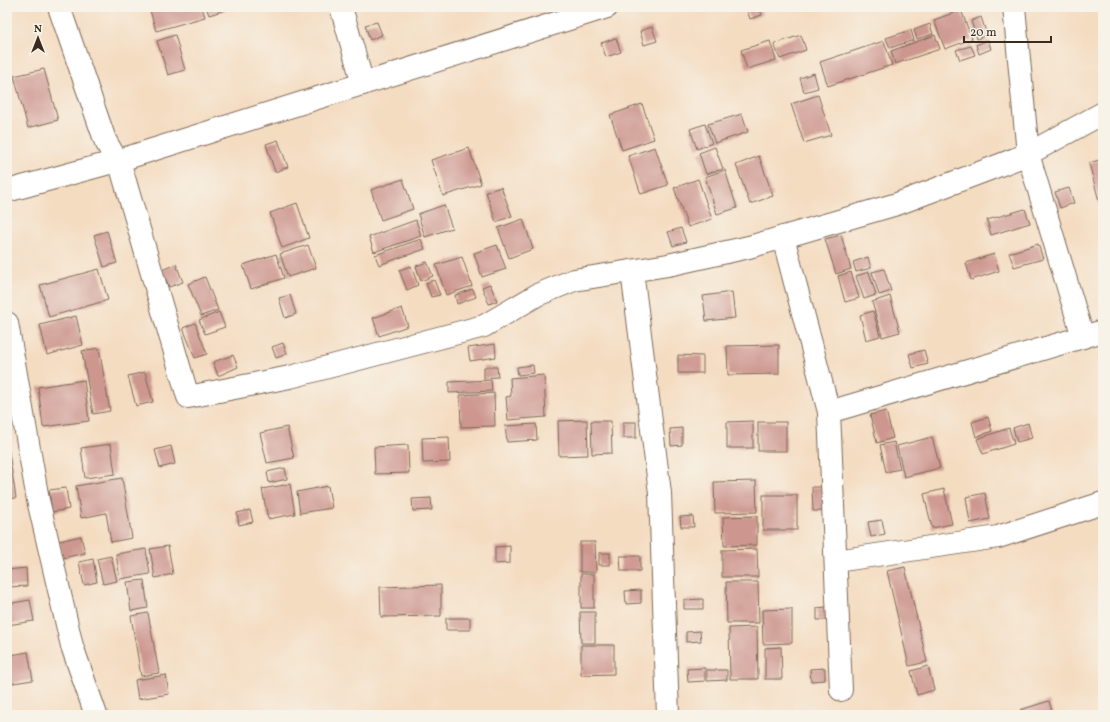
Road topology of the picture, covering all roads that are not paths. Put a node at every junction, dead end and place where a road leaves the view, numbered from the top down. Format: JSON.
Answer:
{"nodes":[{"id":1,"x":59,"y":7,"type":"edge"},
{"id":2,"x":341,"y":7,"type":"edge"},
{"id":3,"x":607,"y":7,"type":"edge"},
{"id":4,"x":1014,"y":7,"type":"edge"},
{"id":5,"x":363,"y":84,"type":"junction"},
{"id":6,"x":1103,"y":113,"type":"edge"},
{"id":7,"x":1028,"y":154,"type":"junction"},
{"id":8,"x":116,"y":161,"type":"junction"},
{"id":9,"x":7,"y":191,"type":"edge"},
{"id":10,"x":783,"y":236,"type":"junction"},
{"id":11,"x":632,"y":271,"type":"junction"},
{"id":12,"x":7,"y":323,"type":"edge"},
{"id":13,"x":1093,"y":334,"type":"edge"},
{"id":14,"x":829,"y":412,"type":"junction"},
{"id":15,"x":1103,"y":503,"type":"edge"},
{"id":16,"x":836,"y":561,"type":"junction"},
{"id":17,"x":841,"y":690,"type":"dead end"},
{"id":18,"x":96,"y":715,"type":"edge"},
{"id":19,"x":668,"y":715,"type":"edge"}],
"edges":[{"from":1,"to":8,"type":"street"},
{"from":2,"to":5,"type":"street"},
{"from":3,"to":5,"type":"street"},
{"from":4,"to":7,"type":"street"},
{"from":5,"to":8,"type":"street"},
{"from":6,"to":7,"type":"street"},
{"from":7,"to":10,"type":"street"},
{"from":7,"to":13,"type":"street"},
{"from":8,"to":9,"type":"street"},
{"from":8,"to":11,"type":"street"},
{"from":10,"to":11,"type":"street"},
{"from":10,"to":14,"type":"street"},
{"from":11,"to":19,"type":"street"},
{"from":12,"to":18,"type":"street"},
{"from":13,"to":14,"type":"street"},
{"from":14,"to":16,"type":"street"},
{"from":15,"to":16,"type":"street"},
{"from":16,"to":17,"type":"street"}]}
